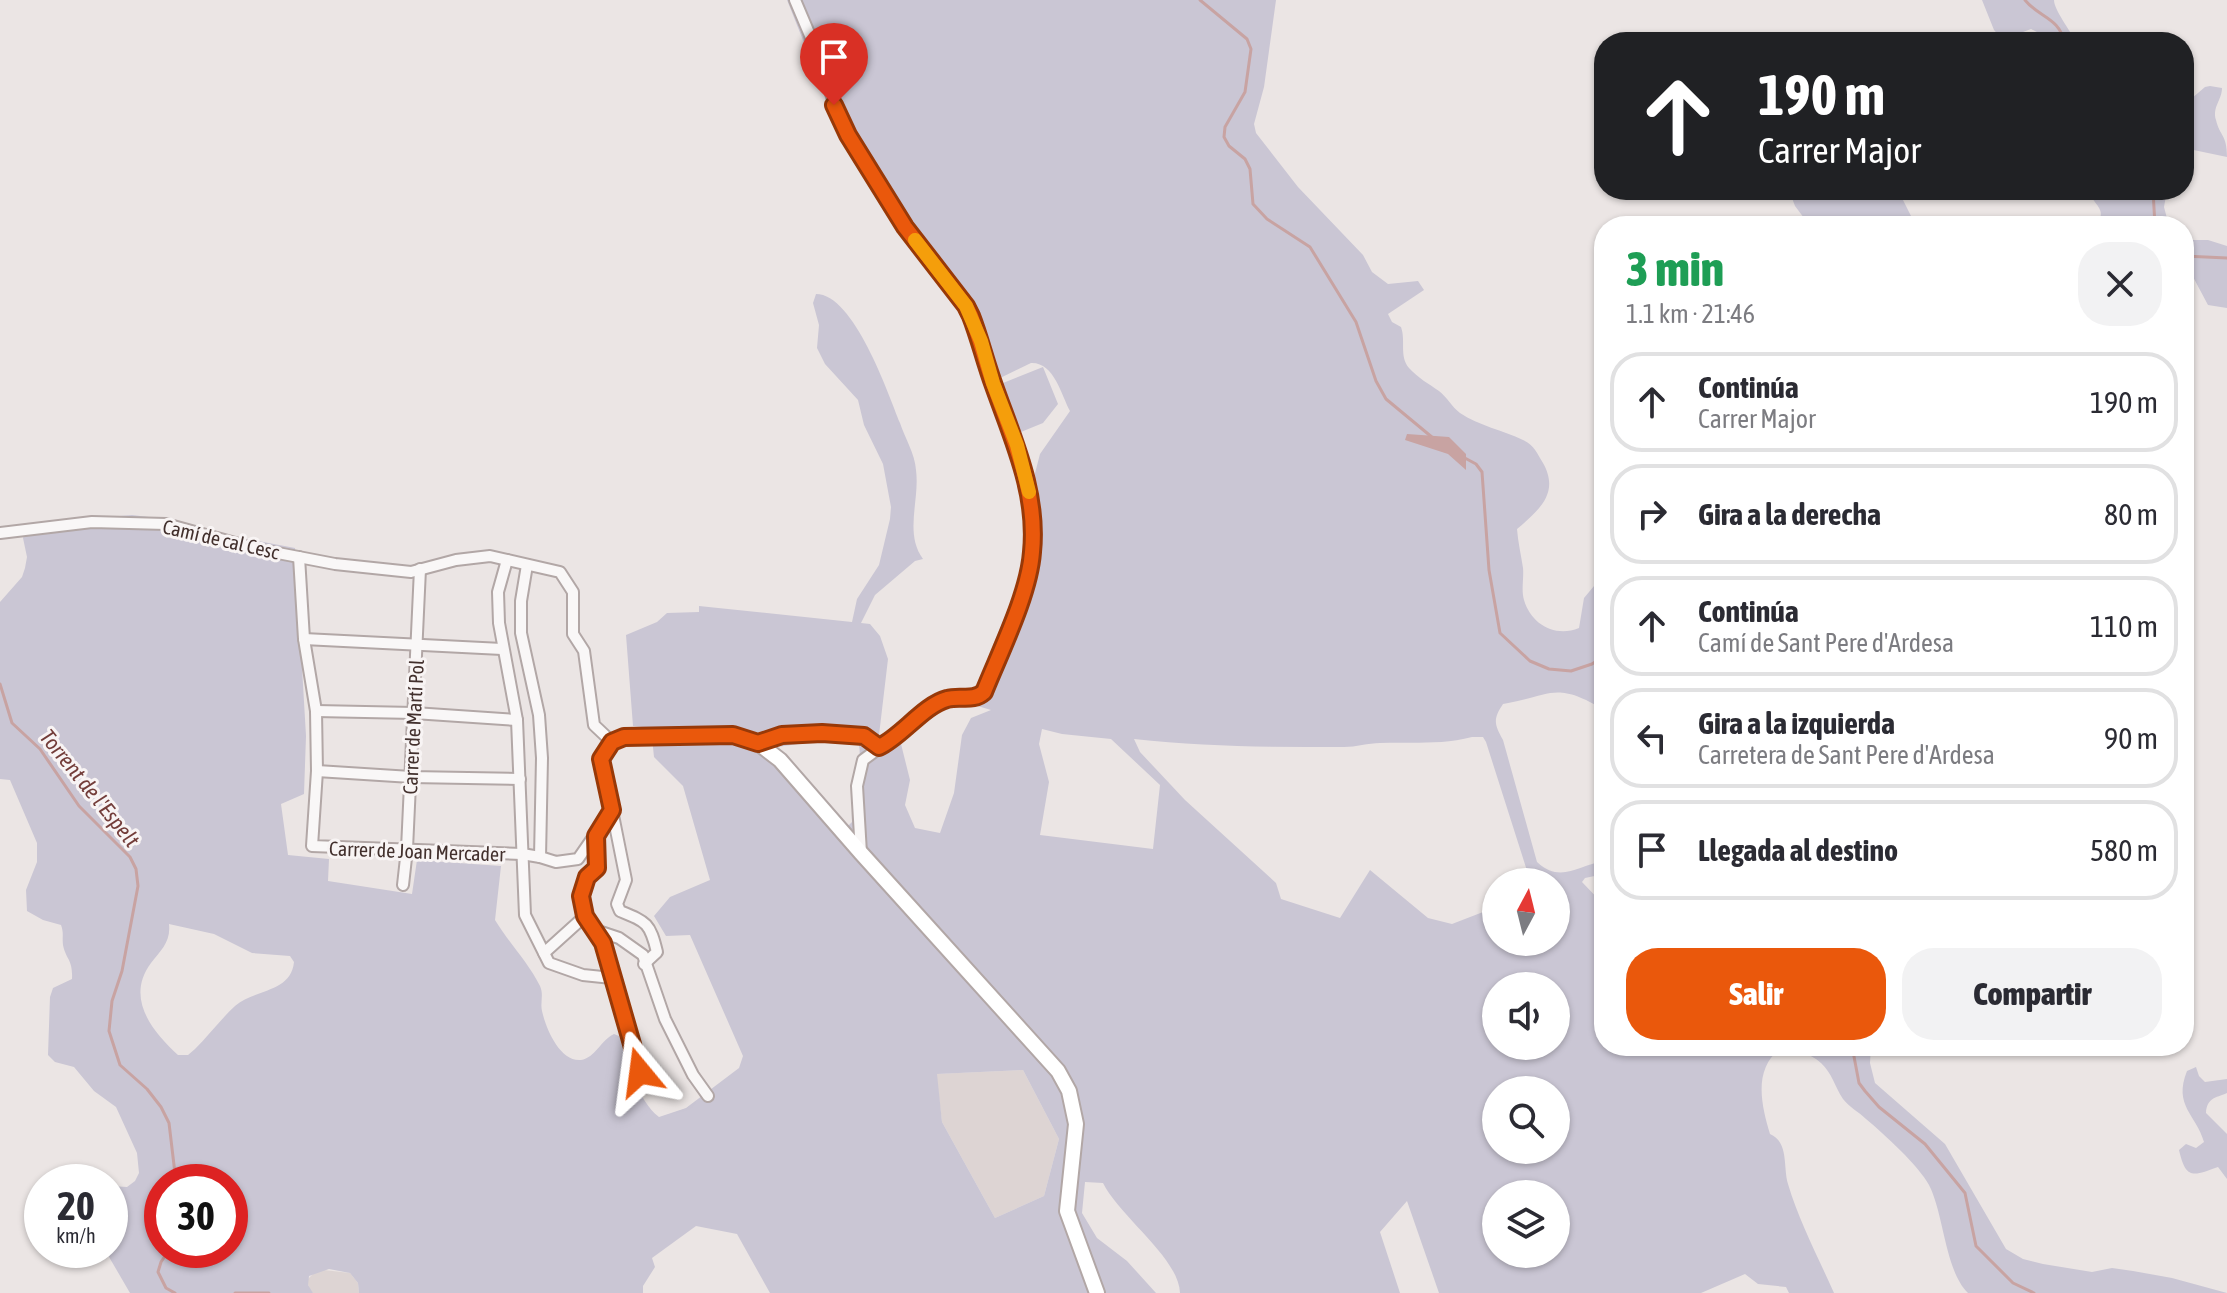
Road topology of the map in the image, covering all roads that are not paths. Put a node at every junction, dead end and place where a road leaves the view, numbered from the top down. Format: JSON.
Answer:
{"nodes":[{"id":1,"x":795,"y":0,"type":"edge"},
{"id":2,"x":0,"y":533,"type":"edge"},
{"id":3,"x":299,"y":557,"type":"junction"},
{"id":4,"x":507,"y":560,"type":"junction"},
{"id":5,"x":527,"y":565,"type":"junction"},
{"id":6,"x":420,"y":569,"type":"junction"},
{"id":7,"x":304,"y":639,"type":"junction"},
{"id":8,"x":418,"y":643,"type":"junction"},
{"id":9,"x":502,"y":649,"type":"junction"},
{"id":10,"x":316,"y":711,"type":"junction"},
{"id":11,"x":414,"y":713,"type":"junction"},
{"id":12,"x":517,"y":720,"type":"junction"},
{"id":13,"x":612,"y":742,"type":"junction"},
{"id":14,"x":758,"y":743,"type":"junction"},
{"id":15,"x":879,"y":747,"type":"junction"},
{"id":16,"x":601,"y":759,"type":"joint"},
{"id":17,"x":317,"y":771,"type":"junction"},
{"id":18,"x":411,"y":777,"type":"junction"},
{"id":19,"x":520,"y":779,"type":"junction"},
{"id":20,"x":612,"y":810,"type":"junction"},
{"id":21,"x":596,"y":836,"type":"junction"},
{"id":22,"x":407,"y":849,"type":"junction"},
{"id":23,"x":861,"y":853,"type":"junction"},
{"id":24,"x":522,"y":854,"type":"junction"},
{"id":25,"x":540,"y":857,"type":"junction"},
{"id":26,"x":403,"y":885,"type":"dead end"},
{"id":27,"x":585,"y":916,"type":"junction"},
{"id":28,"x":595,"y":930,"type":"junction"},
{"id":29,"x":544,"y":953,"type":"junction"},
{"id":30,"x":644,"y":964,"type":"junction"},
{"id":31,"x":612,"y":978,"type":"junction"},
{"id":32,"x":640,"y":1072,"type":"dead end"},
{"id":33,"x":708,"y":1096,"type":"dead end"},
{"id":34,"x":1097,"y":1293,"type":"edge"}],
"edges":[{"from":1,"to":15,"type":"street"},
{"from":2,"to":3,"type":"street","name":"Camí de cal Cesc"},
{"from":3,"to":6,"type":"street","name":"Camí de cal Cesc"},
{"from":3,"to":7,"type":"street"},
{"from":4,"to":5,"type":"street","name":"Camí de cal Cesc"},
{"from":4,"to":6,"type":"street","name":"Camí de cal Cesc"},
{"from":4,"to":9,"type":"street"},
{"from":5,"to":13,"type":"street","name":"Camí de cal Cesc"},
{"from":5,"to":25,"type":"street"},
{"from":6,"to":8,"type":"street","name":"Carrer de Martí Pol"},
{"from":7,"to":8,"type":"street"},
{"from":7,"to":10,"type":"street"},
{"from":8,"to":9,"type":"street"},
{"from":8,"to":11,"type":"street","name":"Carrer de Martí Pol"},
{"from":9,"to":12,"type":"street"},
{"from":10,"to":11,"type":"street"},
{"from":10,"to":17,"type":"street"},
{"from":11,"to":12,"type":"street"},
{"from":11,"to":18,"type":"street","name":"Carrer de Martí Pol"},
{"from":12,"to":19,"type":"street"},
{"from":13,"to":14,"type":"street"},
{"from":13,"to":16,"type":"street"},
{"from":14,"to":15,"type":"street"},
{"from":14,"to":23,"type":"street"},
{"from":15,"to":23,"type":"street"},
{"from":16,"to":20,"type":"street"},
{"from":17,"to":18,"type":"street"},
{"from":17,"to":22,"type":"street","name":"Carrer de Joan Mercader"},
{"from":18,"to":19,"type":"street"},
{"from":18,"to":22,"type":"street","name":"Carrer de Martí Pol"},
{"from":19,"to":24,"type":"street"},
{"from":20,"to":21,"type":"street"},
{"from":20,"to":30,"type":"street"},
{"from":21,"to":25,"type":"street","name":"Carrer de Joan Mercader"},
{"from":21,"to":27,"type":"street"},
{"from":22,"to":24,"type":"street","name":"Carrer de Joan Mercader"},
{"from":22,"to":26,"type":"street","name":"Carrer de Martí Pol"},
{"from":23,"to":34,"type":"street"},
{"from":24,"to":25,"type":"street","name":"Carrer de Joan Mercader"},
{"from":24,"to":29,"type":"street"},
{"from":27,"to":28,"type":"street"},
{"from":27,"to":29,"type":"street"},
{"from":28,"to":30,"type":"street"},
{"from":28,"to":31,"type":"street"},
{"from":29,"to":31,"type":"street"},
{"from":30,"to":33,"type":"street"},
{"from":31,"to":32,"type":"street"}]}
